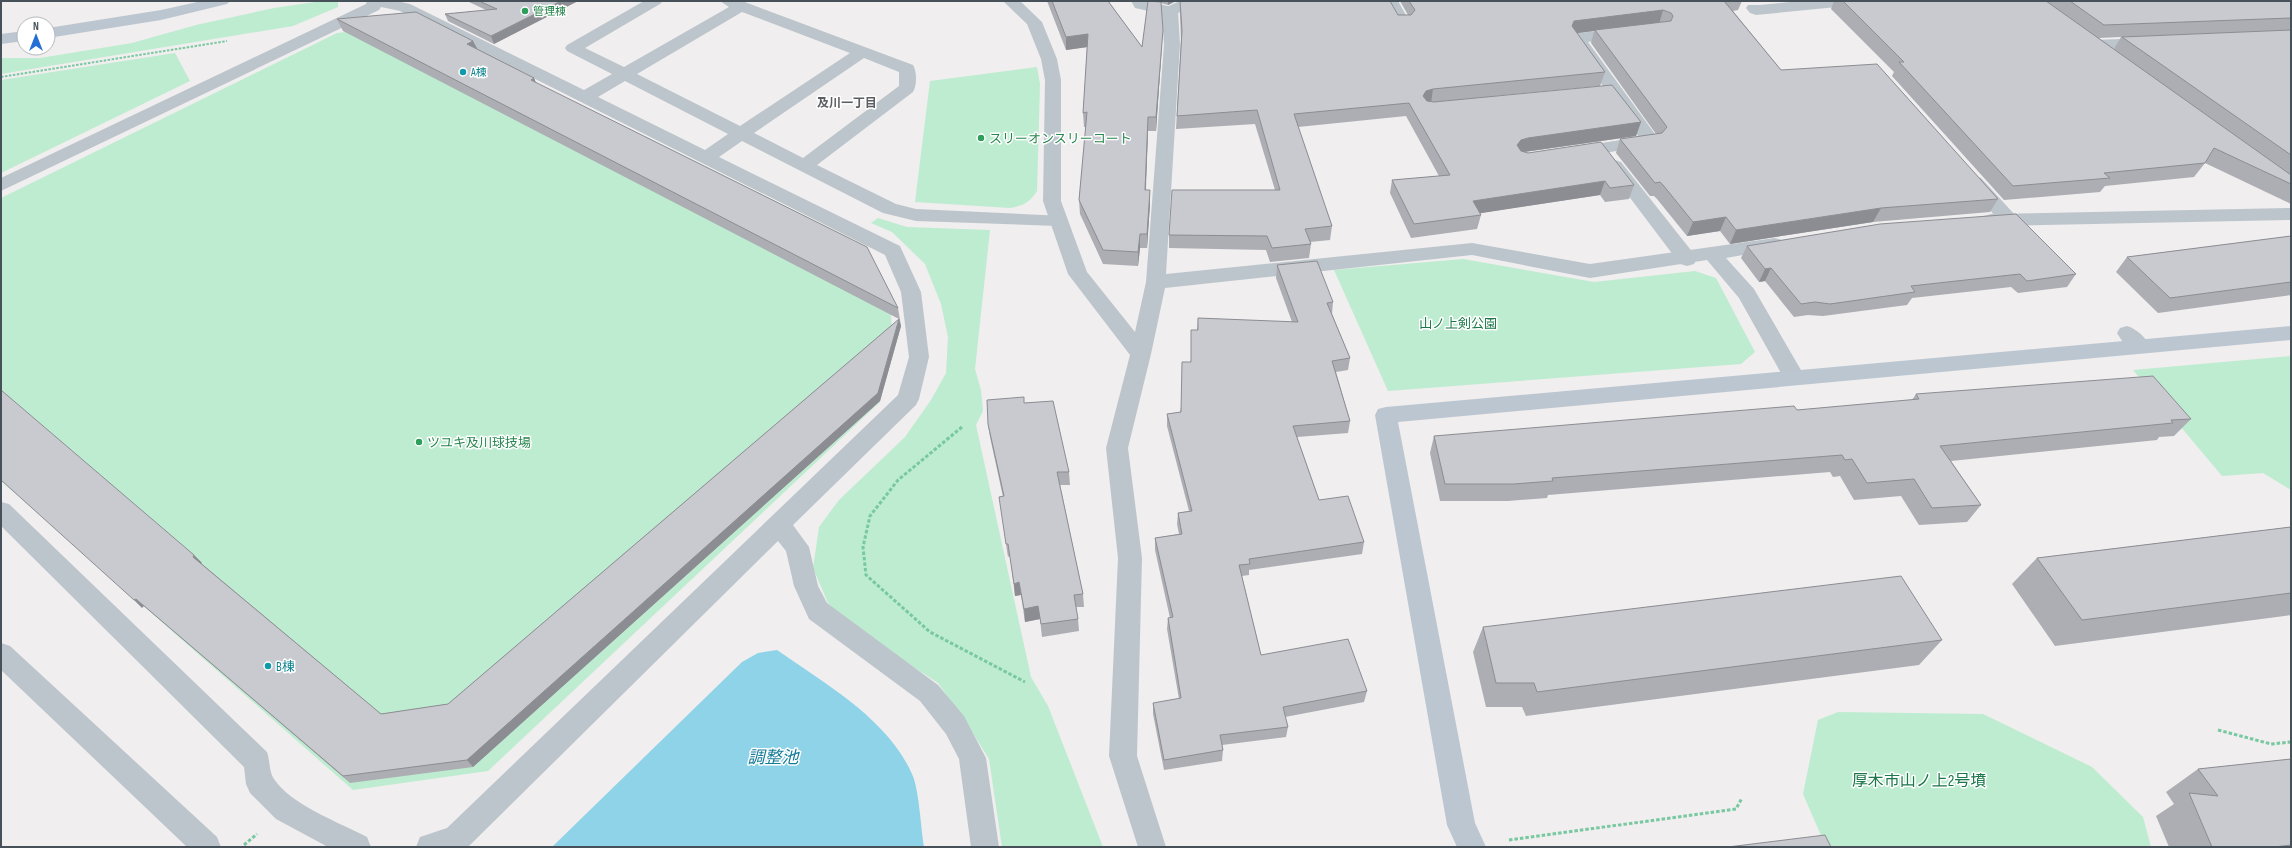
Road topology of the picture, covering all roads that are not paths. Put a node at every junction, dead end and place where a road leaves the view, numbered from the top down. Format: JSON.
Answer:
{"nodes":[{"id":1,"x":222,"y":1,"type":"edge"},
{"id":2,"x":375,"y":1,"type":"edge"},
{"id":3,"x":388,"y":1,"type":"edge"},
{"id":4,"x":655,"y":1,"type":"edge"},
{"id":5,"x":1011,"y":1,"type":"edge"},
{"id":6,"x":1139,"y":1,"type":"edge"},
{"id":7,"x":1193,"y":1,"type":"edge"},
{"id":8,"x":1390,"y":1,"type":"edge"},
{"id":9,"x":1847,"y":1,"type":"edge"},
{"id":10,"x":734,"y":4,"type":"edge"},
{"id":11,"x":1754,"y":8,"type":"dead end"},
{"id":12,"x":1170,"y":11,"type":"junction"},
{"id":13,"x":1403,"y":24,"type":"edge"},
{"id":14,"x":56,"y":32,"type":"edge"},
{"id":15,"x":1636,"y":33,"type":"edge"},
{"id":16,"x":16,"y":37,"type":"edge"},
{"id":17,"x":1,"y":39,"type":"edge"},
{"id":18,"x":2163,"y":42,"type":"edge"},
{"id":19,"x":862,"y":52,"type":"junction"},
{"id":20,"x":2111,"y":58,"type":"edge"},
{"id":21,"x":625,"y":75,"type":"junction"},
{"id":22,"x":585,"y":97,"type":"junction"},
{"id":23,"x":741,"y":134,"type":"junction"},
{"id":24,"x":1602,"y":149,"type":"junction"},
{"id":25,"x":1563,"y":154,"type":"edge"},
{"id":26,"x":705,"y":158,"type":"junction"},
{"id":27,"x":804,"y":166,"type":"junction"},
{"id":28,"x":1962,"y":167,"type":"edge"},
{"id":29,"x":1,"y":185,"type":"edge"},
{"id":30,"x":2291,"y":214,"type":"edge"},
{"id":31,"x":2008,"y":219,"type":"junction"},
{"id":32,"x":1057,"y":220,"type":"junction"},
{"id":33,"x":1975,"y":220,"type":"edge"},
{"id":34,"x":1796,"y":241,"type":"edge"},
{"id":35,"x":1712,"y":254,"type":"junction"},
{"id":36,"x":1686,"y":259,"type":"junction"},
{"id":37,"x":1156,"y":282,"type":"junction"},
{"id":38,"x":2291,"y":333,"type":"edge"},
{"id":39,"x":1141,"y":354,"type":"junction"},
{"id":40,"x":1794,"y":377,"type":"junction"},
{"id":41,"x":1,"y":511,"type":"edge"},
{"id":42,"x":779,"y":525,"type":"junction"},
{"id":43,"x":1,"y":654,"type":"edge"},
{"id":44,"x":1472,"y":846,"type":"edge"},
{"id":45,"x":207,"y":847,"type":"edge"},
{"id":46,"x":357,"y":847,"type":"edge"},
{"id":47,"x":430,"y":847,"type":"edge"},
{"id":48,"x":985,"y":847,"type":"edge"},
{"id":49,"x":1152,"y":847,"type":"edge"}],
"edges":[{"from":1,"to":14,"type":"street"},
{"from":2,"to":29,"type":"street"},
{"from":3,"to":22,"type":"street"},
{"from":4,"to":21,"type":"street"},
{"from":5,"to":32,"type":"street"},
{"from":6,"to":12,"type":"street"},
{"from":7,"to":12,"type":"street"},
{"from":8,"to":13,"type":"street"},
{"from":9,"to":11,"type":"street"},
{"from":10,"to":19,"type":"street"},
{"from":10,"to":21,"type":"street"},
{"from":12,"to":37,"type":"street"},
{"from":15,"to":24,"type":"street"},
{"from":16,"to":17,"type":"street"},
{"from":18,"to":20,"type":"street"},
{"from":19,"to":23,"type":"street"},
{"from":19,"to":27,"type":"street"},
{"from":21,"to":22,"type":"street"},
{"from":21,"to":23,"type":"street"},
{"from":22,"to":26,"type":"street"},
{"from":23,"to":26,"type":"street"},
{"from":23,"to":27,"type":"street"},
{"from":24,"to":25,"type":"street"},
{"from":24,"to":36,"type":"street"},
{"from":26,"to":42,"type":"street"},
{"from":27,"to":32,"type":"street"},
{"from":28,"to":31,"type":"street"},
{"from":30,"to":31,"type":"street"},
{"from":31,"to":33,"type":"street"},
{"from":32,"to":39,"type":"street"},
{"from":34,"to":35,"type":"street"},
{"from":35,"to":36,"type":"street"},
{"from":35,"to":40,"type":"street"},
{"from":36,"to":37,"type":"street"},
{"from":37,"to":39,"type":"street"},
{"from":38,"to":40,"type":"street"},
{"from":39,"to":49,"type":"street"},
{"from":40,"to":44,"type":"street"},
{"from":41,"to":46,"type":"street"},
{"from":42,"to":47,"type":"street"},
{"from":42,"to":48,"type":"street"},
{"from":43,"to":45,"type":"street"}]}
